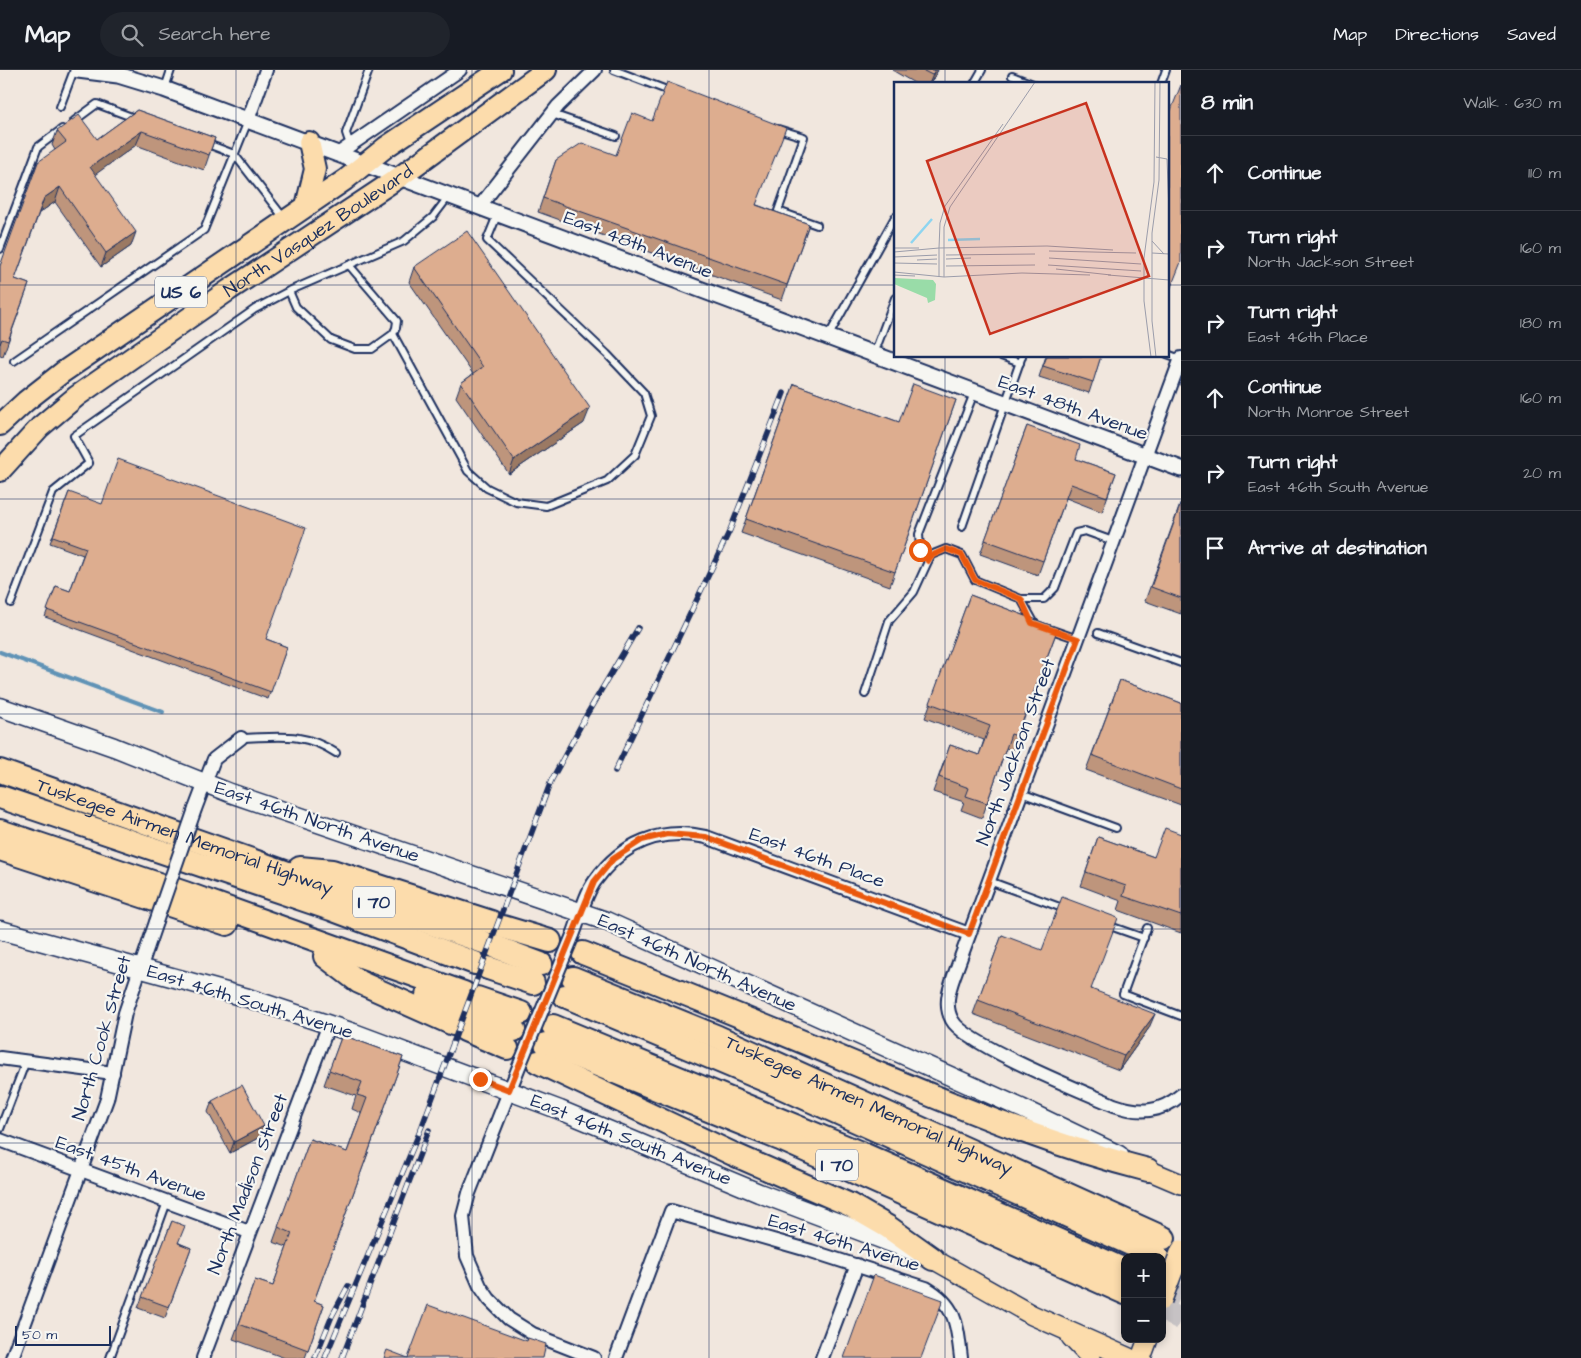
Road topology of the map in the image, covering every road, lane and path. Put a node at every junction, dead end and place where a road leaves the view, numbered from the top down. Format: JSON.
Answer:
{"nodes":[{"id":1,"x":78,"y":70,"type":"edge"},
{"id":2,"x":171,"y":70,"type":"edge"},
{"id":3,"x":266,"y":70,"type":"edge"},
{"id":4,"x":369,"y":70,"type":"edge"},
{"id":5,"x":460,"y":70,"type":"edge"},
{"id":6,"x":501,"y":70,"type":"edge"},
{"id":7,"x":546,"y":70,"type":"edge"},
{"id":8,"x":595,"y":70,"type":"edge"},
{"id":9,"x":614,"y":70,"type":"edge"},
{"id":10,"x":982,"y":70,"type":"edge"},
{"id":11,"x":1166,"y":70,"type":"edge"},
{"id":12,"x":1012,"y":76,"type":"dead end"},
{"id":13,"x":975,"y":82,"type":"edge"},
{"id":14,"x":1028,"y":82,"type":"edge"},
{"id":15,"x":1162,"y":82,"type":"edge"},
{"id":16,"x":164,"y":89,"type":"junction"},
{"id":17,"x":681,"y":95,"type":"edge"},
{"id":18,"x":60,"y":107,"type":"dead end"},
{"id":19,"x":552,"y":114,"type":"junction"},
{"id":20,"x":248,"y":120,"type":"junction"},
{"id":21,"x":143,"y":121,"type":"edge"},
{"id":22,"x":766,"y":124,"type":"edge"},
{"id":23,"x":616,"y":136,"type":"dead end"},
{"id":24,"x":198,"y":141,"type":"edge"},
{"id":25,"x":308,"y":142,"type":"junction"},
{"id":26,"x":354,"y":143,"type":"junction"},
{"id":27,"x":340,"y":153,"type":"junction"},
{"id":28,"x":234,"y":154,"type":"junction"},
{"id":29,"x":366,"y":163,"type":"junction"},
{"id":30,"x":400,"y":176,"type":"junction"},
{"id":31,"x":450,"y":195,"type":"junction"},
{"id":32,"x":306,"y":206,"type":"junction"},
{"id":33,"x":480,"y":206,"type":"junction"},
{"id":34,"x":498,"y":213,"type":"junction"},
{"id":35,"x":894,"y":219,"type":"edge"},
{"id":36,"x":286,"y":220,"type":"junction"},
{"id":37,"x":817,"y":225,"type":"dead end"},
{"id":38,"x":0,"y":249,"type":"edge"},
{"id":39,"x":349,"y":265,"type":"junction"},
{"id":40,"x":289,"y":291,"type":"junction"},
{"id":41,"x":892,"y":316,"type":"edge"},
{"id":42,"x":392,"y":334,"type":"junction"},
{"id":43,"x":827,"y":338,"type":"junction"},
{"id":44,"x":1168,"y":354,"type":"edge"},
{"id":45,"x":874,"y":355,"type":"junction"},
{"id":46,"x":1181,"y":358,"type":"edge"},
{"id":47,"x":1021,"y":360,"type":"edge"},
{"id":48,"x":14,"y":361,"type":"dead end"},
{"id":49,"x":974,"y":392,"type":"junction"},
{"id":50,"x":1004,"y":404,"type":"junction"},
{"id":51,"x":0,"y":425,"type":"edge"},
{"id":52,"x":1145,"y":456,"type":"junction"},
{"id":53,"x":1181,"y":469,"type":"edge"},
{"id":54,"x":0,"y":471,"type":"edge"},
{"id":55,"x":962,"y":527,"type":"dead end"},
{"id":56,"x":1113,"y":542,"type":"junction"},
{"id":57,"x":928,"y":561,"type":"junction"},
{"id":58,"x":1021,"y":599,"type":"junction"},
{"id":59,"x":12,"y":603,"type":"dead end"},
{"id":60,"x":1098,"y":633,"type":"dead end"},
{"id":61,"x":1078,"y":639,"type":"junction"},
{"id":62,"x":1181,"y":663,"type":"edge"},
{"id":63,"x":865,"y":694,"type":"dead end"},
{"id":64,"x":0,"y":707,"type":"edge"},
{"id":65,"x":241,"y":738,"type":"joint"},
{"id":66,"x":336,"y":753,"type":"dead end"},
{"id":67,"x":0,"y":771,"type":"edge"},
{"id":68,"x":204,"y":783,"type":"junction"},
{"id":69,"x":1021,"y":793,"type":"junction"},
{"id":70,"x":0,"y":797,"type":"edge"},
{"id":71,"x":1116,"y":828,"type":"dead end"},
{"id":72,"x":0,"y":831,"type":"edge"},
{"id":73,"x":0,"y":849,"type":"edge"},
{"id":74,"x":989,"y":881,"type":"junction"},
{"id":75,"x":1071,"y":911,"type":"edge"},
{"id":76,"x":582,"y":912,"type":"junction"},
{"id":77,"x":1098,"y":921,"type":"edge"},
{"id":78,"x":1147,"y":928,"type":"dead end"},
{"id":79,"x":0,"y":930,"type":"edge"},
{"id":80,"x":969,"y":934,"type":"junction"},
{"id":81,"x":1144,"y":938,"type":"junction"},
{"id":82,"x":550,"y":941,"type":"dead end"},
{"id":83,"x":578,"y":944,"type":"junction"},
{"id":84,"x":489,"y":945,"type":"junction"},
{"id":85,"x":140,"y":969,"type":"junction"},
{"id":86,"x":537,"y":973,"type":"dead end"},
{"id":87,"x":569,"y":987,"type":"dead end"},
{"id":88,"x":465,"y":1011,"type":"junction"},
{"id":89,"x":1181,"y":1016,"type":"edge"},
{"id":90,"x":328,"y":1024,"type":"junction"},
{"id":91,"x":528,"y":1041,"type":"junction"},
{"id":92,"x":0,"y":1058,"type":"edge"},
{"id":93,"x":26,"y":1061,"type":"junction"},
{"id":94,"x":113,"y":1073,"type":"junction"},
{"id":95,"x":509,"y":1090,"type":"junction"},
{"id":96,"x":1181,"y":1095,"type":"edge"},
{"id":97,"x":0,"y":1129,"type":"edge"},
{"id":98,"x":0,"y":1140,"type":"edge"},
{"id":99,"x":1148,"y":1170,"type":"junction"},
{"id":100,"x":82,"y":1171,"type":"junction"},
{"id":101,"x":1181,"y":1184,"type":"edge"},
{"id":102,"x":167,"y":1202,"type":"junction"},
{"id":103,"x":249,"y":1232,"type":"junction"},
{"id":104,"x":1167,"y":1248,"type":"edge"},
{"id":105,"x":933,"y":1259,"type":"junction"},
{"id":106,"x":857,"y":1265,"type":"junction"},
{"id":107,"x":1121,"y":1268,"type":"edge"},
{"id":108,"x":1121,"y":1291,"type":"edge"},
{"id":109,"x":1162,"y":1298,"type":"edge"},
{"id":110,"x":1063,"y":1329,"type":"junction"},
{"id":111,"x":1147,"y":1343,"type":"edge"},
{"id":112,"x":12,"y":1358,"type":"edge"},
{"id":113,"x":110,"y":1358,"type":"edge"},
{"id":114,"x":203,"y":1358,"type":"edge"},
{"id":115,"x":594,"y":1358,"type":"edge"},
{"id":116,"x":616,"y":1358,"type":"edge"},
{"id":117,"x":822,"y":1358,"type":"edge"},
{"id":118,"x":961,"y":1358,"type":"edge"},
{"id":119,"x":1091,"y":1358,"type":"edge"},
{"id":120,"x":1130,"y":1358,"type":"edge"},
{"id":121,"x":1141,"y":1358,"type":"edge"}],
"edges":[{"from":1,"to":16,"type":"street","name":"East 48th Avenue"},
{"from":1,"to":18,"type":"lane"},
{"from":2,"to":16,"type":"lane"},
{"from":3,"to":20,"type":"street"},
{"from":4,"to":26,"type":"lane"},
{"from":5,"to":26,"type":"street"},
{"from":6,"to":29,"type":"highway","name":"North Vasquez Boulevard","number":"US 6"},
{"from":7,"to":30,"type":"highway","name":"North Vasquez Boulevard","number":"US 6"},
{"from":8,"to":19,"type":"street"},
{"from":9,"to":17,"type":"lane"},
{"from":10,"to":13,"type":"lane"},
{"from":11,"to":15,"type":"lane"},
{"from":12,"to":14,"type":"lane"},
{"from":16,"to":20,"type":"street","name":"East 48th Avenue"},
{"from":19,"to":23,"type":"lane"},
{"from":19,"to":33,"type":"street"},
{"from":20,"to":25,"type":"street","name":"East 48th Avenue"},
{"from":20,"to":28,"type":"lane"},
{"from":21,"to":38,"type":"lane"},
{"from":22,"to":37,"type":"lane"},
{"from":24,"to":28,"type":"lane"},
{"from":25,"to":27,"type":"street","name":"East 48th Avenue"},
{"from":25,"to":32,"type":"highway"},
{"from":26,"to":27,"type":"street"},
{"from":27,"to":29,"type":"street","name":"East 48th Avenue"},
{"from":28,"to":36,"type":"lane"},
{"from":28,"to":48,"type":"lane"},
{"from":29,"to":30,"type":"street","name":"East 48th Avenue"},
{"from":29,"to":32,"type":"highway","name":"North Vasquez Boulevard","number":"US 6"},
{"from":30,"to":31,"type":"street","name":"East 48th Avenue"},
{"from":30,"to":54,"type":"highway","name":"North Vasquez Boulevard","number":"US 6"},
{"from":31,"to":33,"type":"street","name":"East 48th Avenue"},
{"from":31,"to":39,"type":"lane"},
{"from":32,"to":36,"type":"highway","name":"North Vasquez Boulevard","number":"US 6"},
{"from":33,"to":34,"type":"street","name":"East 48th Avenue"},
{"from":34,"to":42,"type":"lane"},
{"from":34,"to":43,"type":"street","name":"East 48th Avenue"},
{"from":35,"to":43,"type":"lane"},
{"from":36,"to":51,"type":"highway","name":"North Vasquez Boulevard","number":"US 6"},
{"from":39,"to":40,"type":"lane"},
{"from":39,"to":42,"type":"lane"},
{"from":40,"to":42,"type":"lane"},
{"from":40,"to":59,"type":"lane"},
{"from":41,"to":45,"type":"lane"},
{"from":43,"to":45,"type":"street","name":"East 48th Avenue"},
{"from":44,"to":46,"type":"lane"},
{"from":45,"to":49,"type":"street","name":"East 48th Avenue"},
{"from":46,"to":52,"type":"street","name":"North Jackson Street"},
{"from":47,"to":50,"type":"lane"},
{"from":49,"to":50,"type":"street","name":"East 48th Avenue"},
{"from":49,"to":57,"type":"lane"},
{"from":50,"to":52,"type":"street","name":"East 48th Avenue"},
{"from":50,"to":55,"type":"lane"},
{"from":52,"to":53,"type":"street","name":"East 48th Avenue"},
{"from":52,"to":56,"type":"street","name":"North Jackson Street"},
{"from":56,"to":58,"type":"lane"},
{"from":56,"to":61,"type":"street","name":"North Jackson Street"},
{"from":57,"to":58,"type":"lane"},
{"from":57,"to":63,"type":"lane"},
{"from":58,"to":61,"type":"lane"},
{"from":60,"to":62,"type":"lane"},
{"from":61,"to":69,"type":"street","name":"North Jackson Street"},
{"from":64,"to":68,"type":"main road","name":"East 46th North Avenue"},
{"from":65,"to":66,"type":"lane"},
{"from":65,"to":68,"type":"street","name":"North Cook Street"},
{"from":67,"to":84,"type":"highway","name":"Tuskegee Airmen Memorial Highway"},
{"from":68,"to":76,"type":"main road","name":"East 46th North Avenue"},
{"from":68,"to":85,"type":"street","name":"North Cook Street","bridge":true},
{"from":69,"to":71,"type":"lane"},
{"from":69,"to":74,"type":"street","name":"North Jackson Street"},
{"from":70,"to":84,"type":"highway"},
{"from":72,"to":88,"type":"highway"},
{"from":73,"to":88,"type":"highway","number":"I 70"},
{"from":74,"to":75,"type":"lane"},
{"from":74,"to":80,"type":"street","name":"North Jackson Street"},
{"from":76,"to":80,"type":"street","name":"East 46th Place"},
{"from":76,"to":83,"type":"street"},
{"from":76,"to":99,"type":"main road","name":"East 46th North Avenue"},
{"from":77,"to":81,"type":"lane"},
{"from":78,"to":81,"type":"lane"},
{"from":79,"to":85,"type":"main road","name":"East 46th South Avenue"},
{"from":80,"to":96,"type":"street","name":"North Jackson Street"},
{"from":81,"to":89,"type":"lane"},
{"from":82,"to":84,"type":"highway"},
{"from":83,"to":91,"type":"street","bridge":true},
{"from":83,"to":99,"type":"highway"},
{"from":84,"to":86,"type":"highway"},
{"from":85,"to":90,"type":"main road","name":"East 46th South Avenue"},
{"from":85,"to":94,"type":"street","name":"North Cook Street"},
{"from":87,"to":104,"type":"highway","name":"Tuskegee Airmen Memorial Highway"},
{"from":88,"to":91,"type":"highway","number":"I 70"},
{"from":90,"to":95,"type":"main road","name":"East 46th South Avenue"},
{"from":90,"to":103,"type":"street","name":"North Madison Street"},
{"from":91,"to":95,"type":"street"},
{"from":91,"to":105,"type":"highway"},
{"from":91,"to":107,"type":"highway"},
{"from":91,"to":108,"type":"highway","number":"I 70"},
{"from":92,"to":93,"type":"street"},
{"from":93,"to":94,"type":"street"},
{"from":93,"to":97,"type":"lane"},
{"from":94,"to":100,"type":"street","name":"North Cook Street"},
{"from":95,"to":105,"type":"main road","name":"East 46th South Avenue"},
{"from":95,"to":115,"type":"street"},
{"from":98,"to":100,"type":"street","name":"East 45th Avenue"},
{"from":99,"to":101,"type":"main road","name":"East 46th North Avenue"},
{"from":100,"to":102,"type":"street","name":"East 45th Avenue"},
{"from":100,"to":112,"type":"street","name":"North Cook Street"},
{"from":102,"to":103,"type":"street","name":"East 45th Avenue"},
{"from":102,"to":113,"type":"lane"},
{"from":103,"to":114,"type":"street","name":"North Madison Street"},
{"from":104,"to":109,"type":"main road","bridge":true},
{"from":105,"to":110,"type":"main road","name":"East 46th South Avenue"},
{"from":106,"to":116,"type":"street","name":"East 46th Avenue"},
{"from":106,"to":117,"type":"street"},
{"from":106,"to":118,"type":"street","name":"East 46th Avenue"},
{"from":110,"to":119,"type":"main road"},
{"from":110,"to":120,"type":"main road","name":"East 46th South Avenue"},
{"from":111,"to":121,"type":"main road"}]}
